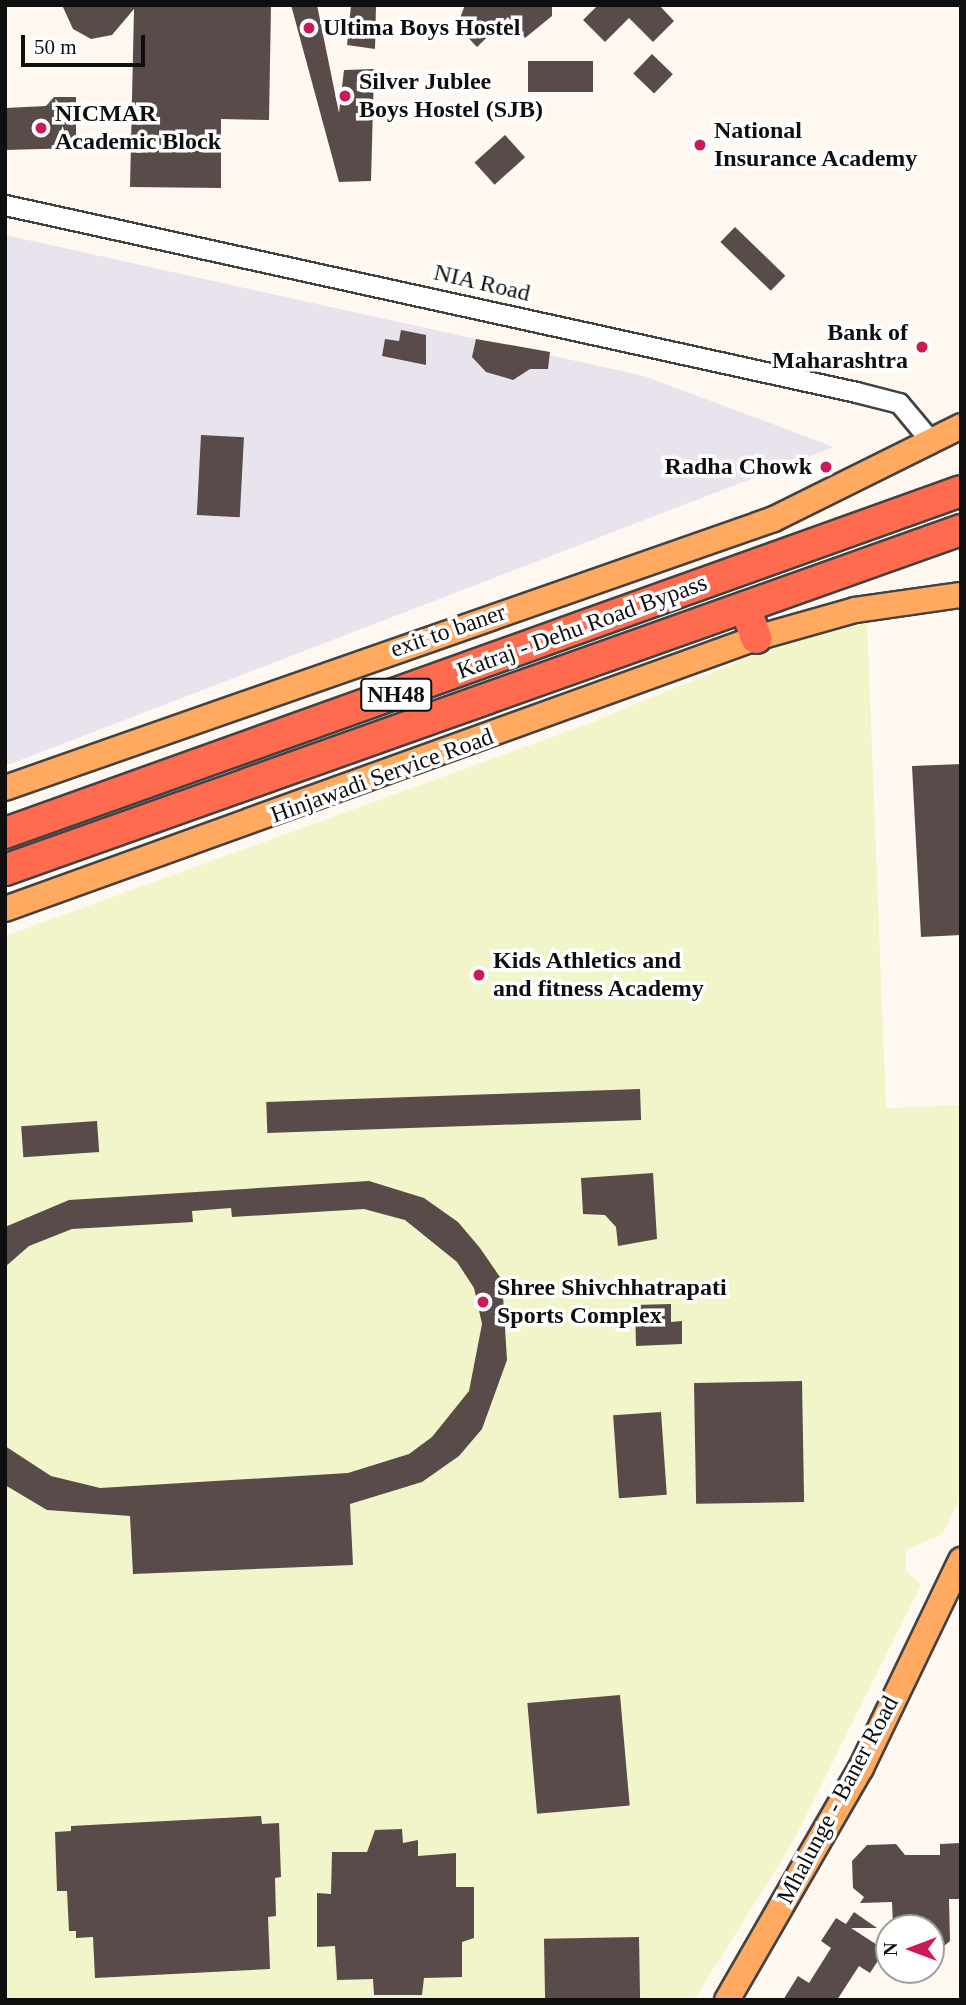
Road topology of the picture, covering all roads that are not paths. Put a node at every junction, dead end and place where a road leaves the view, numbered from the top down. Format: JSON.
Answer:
{"nodes":[{"id":1,"x":5,"y":205,"type":"edge"},
{"id":2,"x":961,"y":426,"type":"edge"},
{"id":3,"x":930,"y":439,"type":"junction"},
{"id":4,"x":961,"y":491,"type":"edge"},
{"id":5,"x":774,"y":519,"type":"junction"},
{"id":6,"x":961,"y":530,"type":"edge"},
{"id":7,"x":786,"y":552,"type":"junction"},
{"id":8,"x":961,"y":595,"type":"edge"},
{"id":9,"x":745,"y":607,"type":"junction"},
{"id":10,"x":756,"y":638,"type":"junction"},
{"id":11,"x":5,"y":788,"type":"edge"},
{"id":12,"x":112,"y":832,"type":"junction"},
{"id":13,"x":5,"y":833,"type":"edge"},
{"id":14,"x":123,"y":868,"type":"junction"},
{"id":15,"x":5,"y":870,"type":"edge"},
{"id":16,"x":5,"y":909,"type":"edge"},
{"id":17,"x":961,"y":1560,"type":"edge"},
{"id":18,"x":727,"y":2000,"type":"edge"}],
"edges":[{"from":1,"to":3,"type":"street","name":"NIA Road"},
{"from":2,"to":3,"type":"main road","name":"exit to baner"},
{"from":3,"to":5,"type":"main road","name":"exit to baner"},
{"from":4,"to":7,"type":"highway","name":"Katraj - Dehu Road Bypass","number":"NH48"},
{"from":5,"to":7,"type":"main road"},
{"from":5,"to":11,"type":"main road","name":"exit to baner"},
{"from":6,"to":9,"type":"highway","name":"Katraj - Dehu Road Bypass","number":"NH48"},
{"from":7,"to":13,"type":"highway","name":"Katraj - Dehu Road Bypass","number":"NH48"},
{"from":8,"to":10,"type":"main road","name":"Hinjawadi Service Road"},
{"from":9,"to":10,"type":"highway"},
{"from":9,"to":12,"type":"highway","name":"Katraj - Dehu Road Bypass","number":"NH48"},
{"from":10,"to":14,"type":"main road","name":"Hinjawadi Service Road"},
{"from":12,"to":14,"type":"main road"},
{"from":12,"to":15,"type":"highway","name":"Katraj - Dehu Road Bypass","number":"NH48"},
{"from":14,"to":16,"type":"main road","name":"Hinjawadi Service Road"},
{"from":17,"to":18,"type":"main road","name":"Mhalunge - Baner Road"}]}
